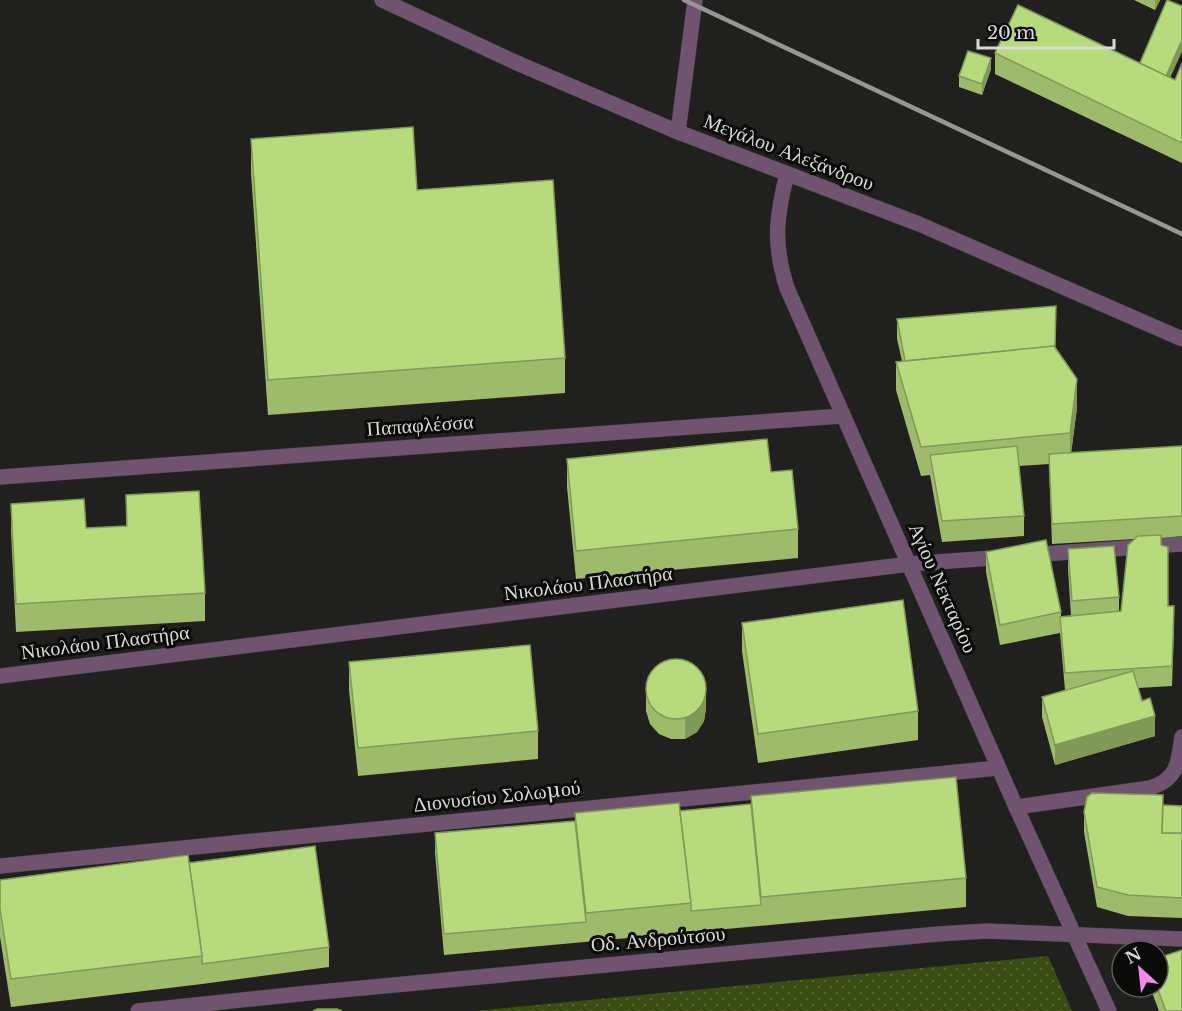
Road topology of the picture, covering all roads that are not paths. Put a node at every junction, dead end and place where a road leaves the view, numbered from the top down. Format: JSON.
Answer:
{"nodes":[{"id":1,"x":382,"y":0,"type":"edge"},
{"id":2,"x":695,"y":0,"type":"edge"},
{"id":3,"x":678,"y":132,"type":"junction"},
{"id":4,"x":787,"y":174,"type":"junction"},
{"id":5,"x":1182,"y":339,"type":"edge"},
{"id":6,"x":842,"y":416,"type":"junction"},
{"id":7,"x":0,"y":477,"type":"edge"},
{"id":8,"x":1182,"y":544,"type":"edge"},
{"id":9,"x":909,"y":564,"type":"junction"},
{"id":10,"x":0,"y":676,"type":"edge"},
{"id":11,"x":1182,"y":737,"type":"edge"},
{"id":12,"x":998,"y":768,"type":"junction"},
{"id":13,"x":1016,"y":807,"type":"junction"},
{"id":14,"x":0,"y":866,"type":"edge"},
{"id":15,"x":1072,"y":934,"type":"junction"},
{"id":16,"x":1182,"y":939,"type":"edge"},
{"id":17,"x":138,"y":1011,"type":"edge"},
{"id":18,"x":1109,"y":1011,"type":"edge"}],
"edges":[{"from":1,"to":3,"type":"street","name":"Μεγάλου Αλεξάνδρου"},
{"from":2,"to":3,"type":"street"},
{"from":3,"to":4,"type":"street","name":"Μεγάλου Αλεξάνδρου"},
{"from":4,"to":5,"type":"street","name":"Μεγάλου Αλεξάνδρου"},
{"from":4,"to":6,"type":"street","name":"Αγίου Νεκταρίου"},
{"from":6,"to":7,"type":"street","name":"Παπαφλέσσα"},
{"from":6,"to":9,"type":"street","name":"Αγίου Νεκταρίου"},
{"from":8,"to":9,"type":"street","name":"Νικολάου Πλαστήρα"},
{"from":9,"to":10,"type":"street","name":"Νικολάου Πλαστήρα"},
{"from":9,"to":12,"type":"street","name":"Αγίου Νεκταρίου"},
{"from":11,"to":13,"type":"street"},
{"from":12,"to":13,"type":"street","name":"Αγίου Νεκταρίου"},
{"from":12,"to":14,"type":"street","name":"Διονυσίου Σολωμού"},
{"from":13,"to":15,"type":"street","name":"Αγίου Νεκταρίου"},
{"from":15,"to":16,"type":"street","name":"Οδ. Ανδρούτσου"},
{"from":15,"to":17,"type":"street","name":"Οδ. Ανδρούτσου"},
{"from":15,"to":18,"type":"street","name":"Αγίου Νεκταρίου"}]}
